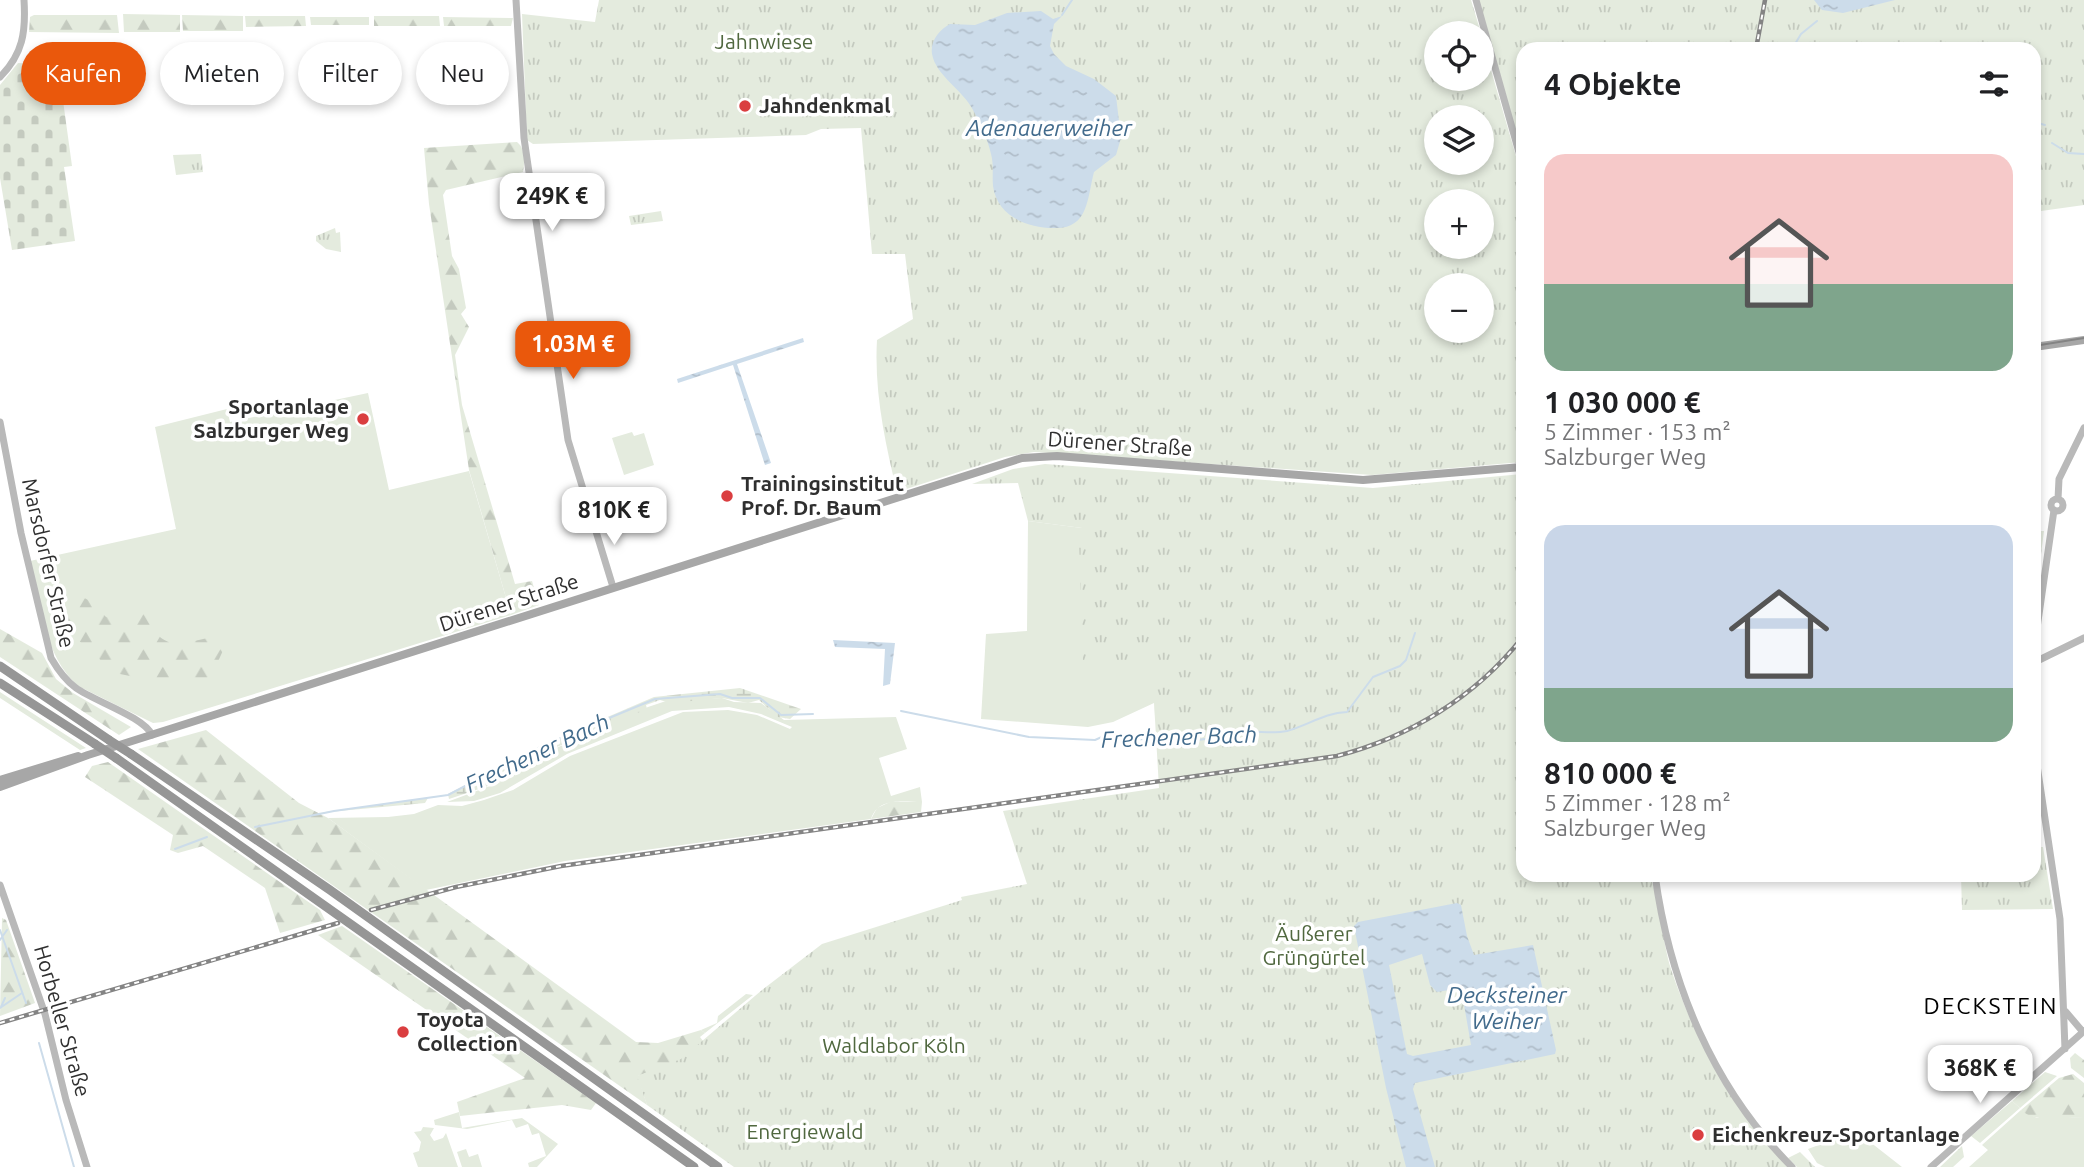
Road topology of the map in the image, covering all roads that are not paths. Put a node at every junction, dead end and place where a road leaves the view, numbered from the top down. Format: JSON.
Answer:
{"nodes":[{"id":1,"x":24,"y":0,"type":"edge"},
{"id":2,"x":516,"y":0,"type":"edge"},
{"id":3,"x":1476,"y":0,"type":"edge"},
{"id":4,"x":0,"y":77,"type":"edge"},
{"id":5,"x":1516,"y":142,"type":"edge"},
{"id":6,"x":2084,"y":340,"type":"edge"},
{"id":7,"x":2041,"y":347,"type":"edge"},
{"id":8,"x":0,"y":422,"type":"edge"},
{"id":9,"x":2084,"y":428,"type":"edge"},
{"id":10,"x":1516,"y":467,"type":"edge"},
{"id":11,"x":613,"y":587,"type":"junction"},
{"id":12,"x":2041,"y":599,"type":"edge"},
{"id":13,"x":2084,"y":638,"type":"edge"},
{"id":14,"x":2041,"y":652,"type":"edge"},
{"id":15,"x":2048,"y":656,"type":"junction"},
{"id":16,"x":2041,"y":660,"type":"edge"},
{"id":17,"x":0,"y":666,"type":"edge"},
{"id":18,"x":0,"y":683,"type":"edge"},
{"id":19,"x":147,"y":737,"type":"junction"},
{"id":20,"x":88,"y":755,"type":"junction"},
{"id":21,"x":0,"y":780,"type":"edge"},
{"id":22,"x":0,"y":787,"type":"edge"},
{"id":23,"x":2041,"y":792,"type":"edge"},
{"id":24,"x":1656,"y":882,"type":"edge"},
{"id":25,"x":0,"y":885,"type":"edge"},
{"id":26,"x":2065,"y":1011,"type":"junction"},
{"id":27,"x":2084,"y":1031,"type":"edge"},
{"id":28,"x":2065,"y":1049,"type":"junction"},
{"id":29,"x":87,"y":1167,"type":"edge"},
{"id":30,"x":694,"y":1167,"type":"edge"},
{"id":31,"x":718,"y":1167,"type":"edge"},
{"id":32,"x":1792,"y":1167,"type":"edge"},
{"id":33,"x":1931,"y":1167,"type":"edge"}],
"edges":[{"from":1,"to":4,"type":"street"},
{"from":2,"to":11,"type":"street"},
{"from":3,"to":5,"type":"street"},
{"from":6,"to":7,"type":"main road"},
{"from":8,"to":19,"type":"street","name":"Marsdorfer Straße"},
{"from":9,"to":12,"type":"street"},
{"from":10,"to":11,"type":"main road","name":"Dürener Straße"},
{"from":11,"to":19,"type":"main road","name":"Dürener Straße"},
{"from":13,"to":15,"type":"street"},
{"from":14,"to":15,"type":"street"},
{"from":15,"to":16,"type":"street"},
{"from":17,"to":31,"type":"highway","bridge":true},
{"from":18,"to":30,"type":"highway","bridge":true},
{"from":19,"to":20,"type":"main road","name":"Dürener Straße"},
{"from":20,"to":21,"type":"main road","name":"Dürener Straße"},
{"from":20,"to":22,"type":"main road","name":"Dürener Straße"},
{"from":23,"to":26,"type":"street"},
{"from":24,"to":32,"type":"street"},
{"from":25,"to":29,"type":"street","name":"Horbeller Straße"},
{"from":26,"to":27,"type":"street"},
{"from":26,"to":28,"type":"street"},
{"from":27,"to":28,"type":"street"},
{"from":28,"to":33,"type":"street"}]}
